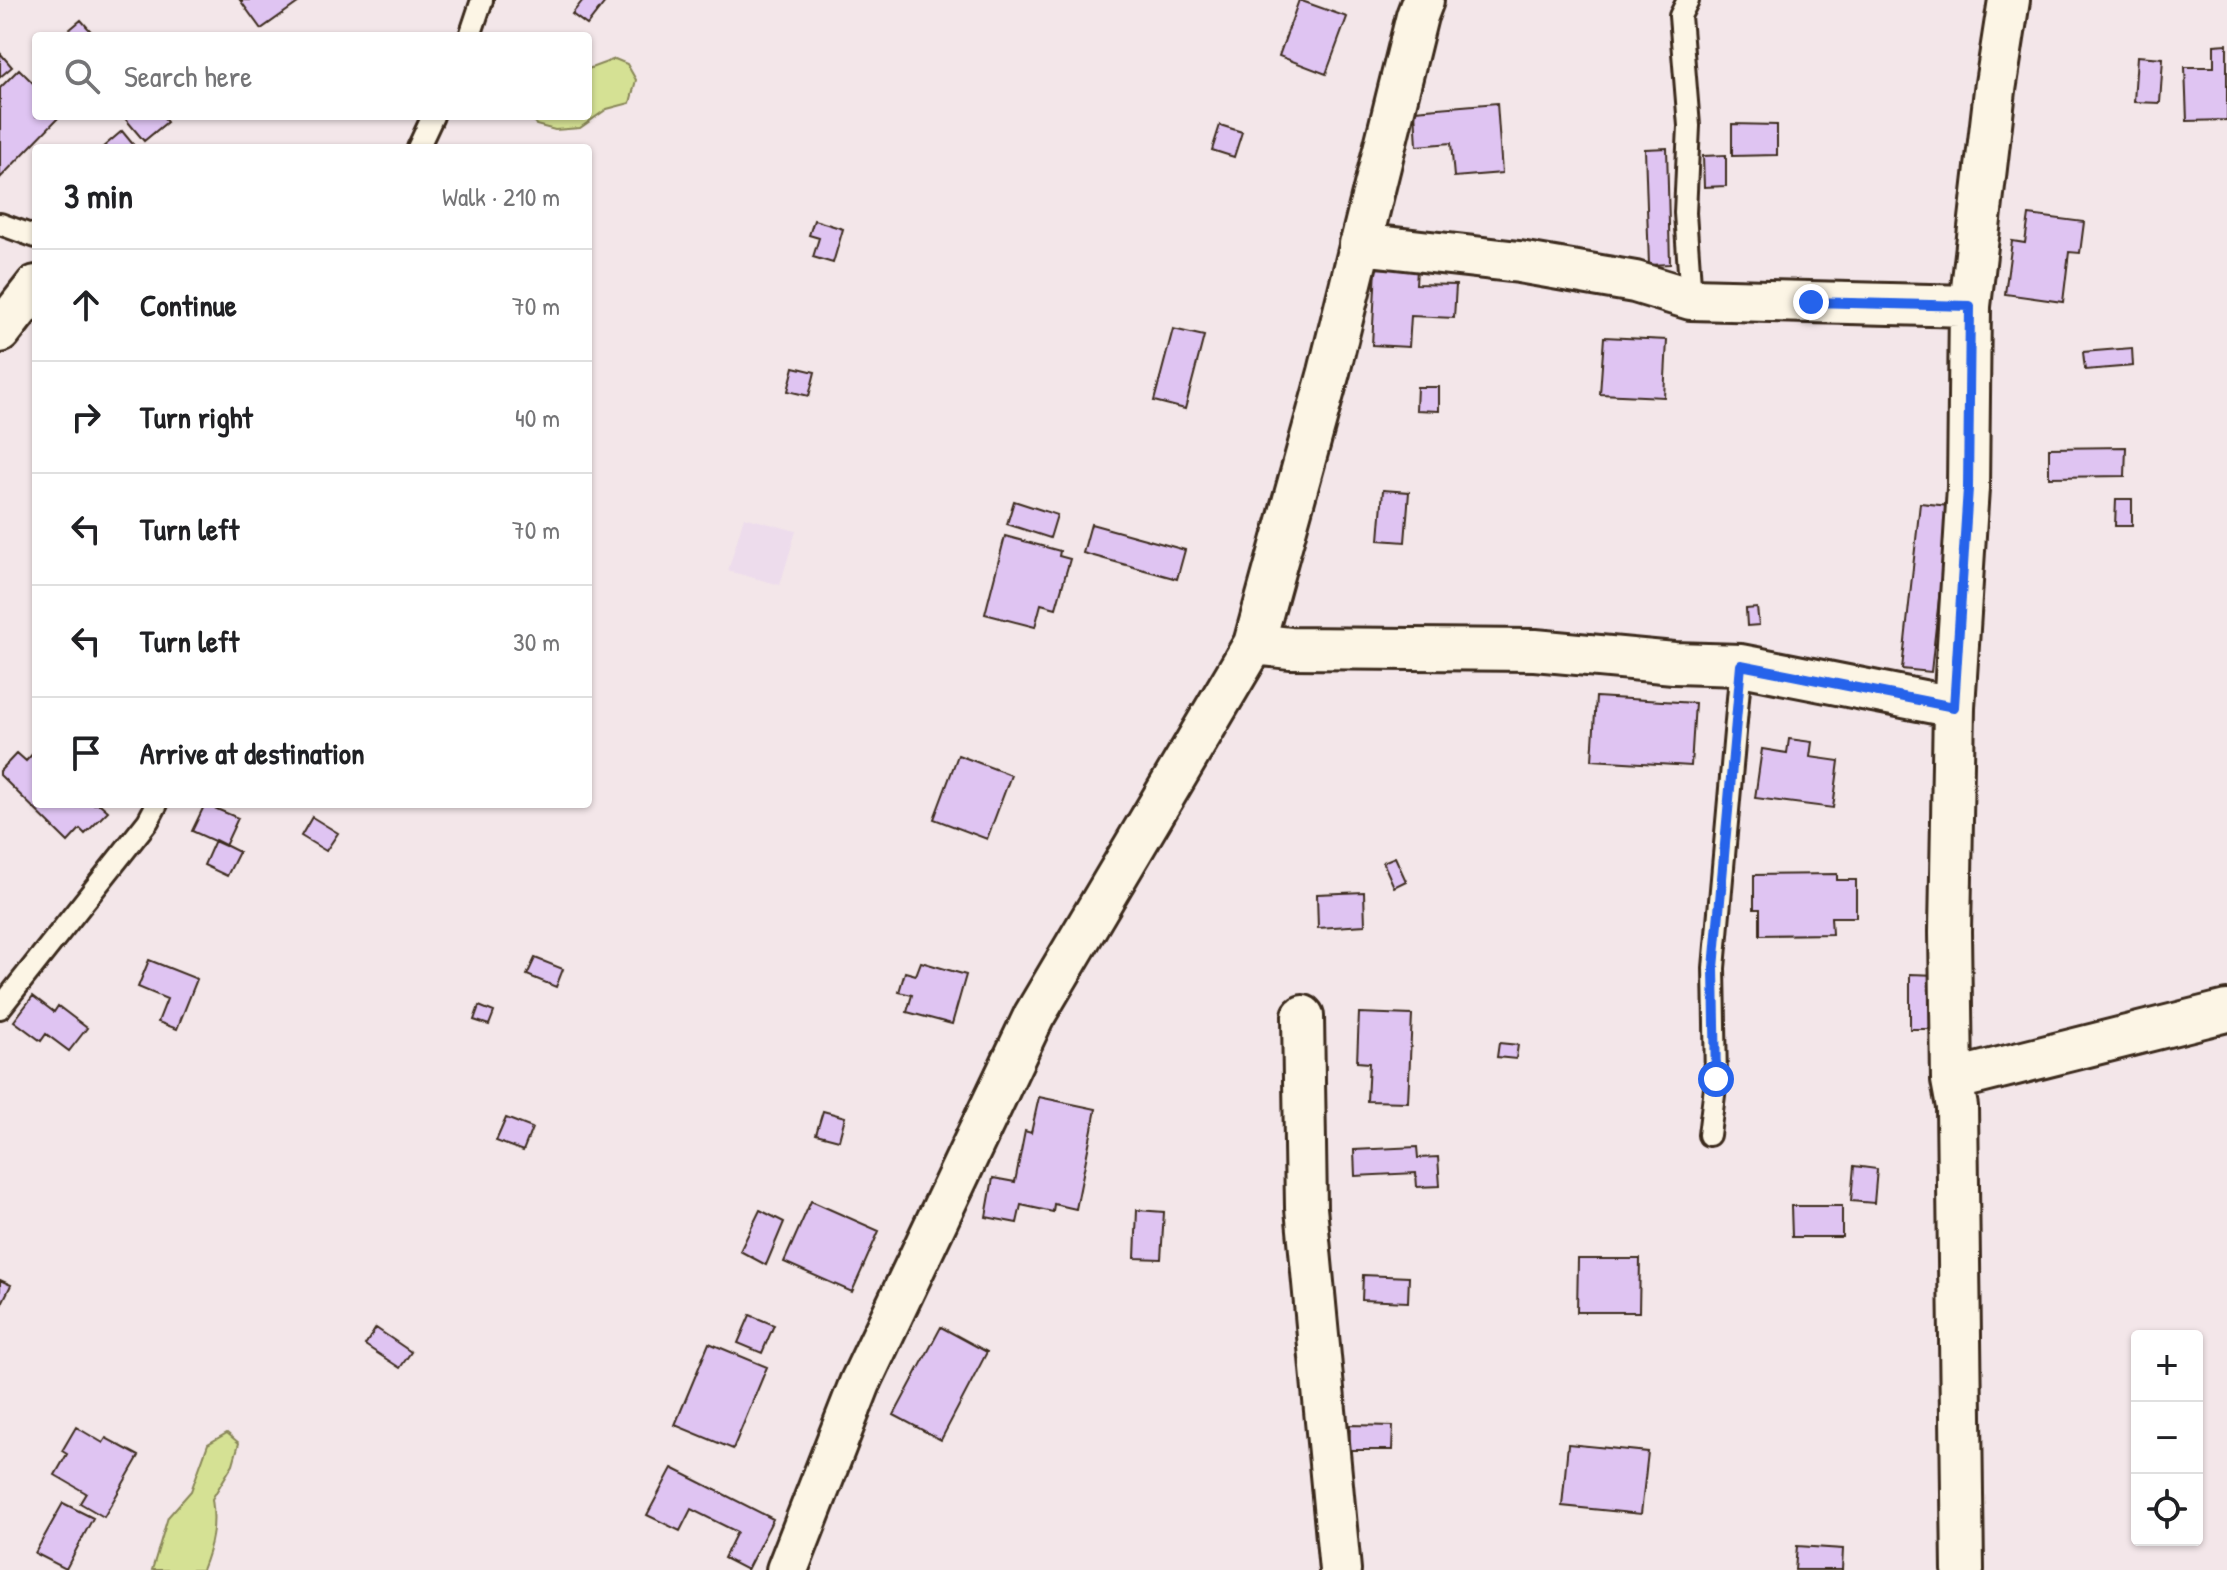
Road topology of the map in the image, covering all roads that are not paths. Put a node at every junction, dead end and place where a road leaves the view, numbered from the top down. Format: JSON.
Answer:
{"nodes":[{"id":1,"x":482,"y":0,"type":"edge"},
{"id":2,"x":1423,"y":0,"type":"edge"},
{"id":3,"x":1688,"y":0,"type":"edge"},
{"id":4,"x":2009,"y":0,"type":"edge"},
{"id":5,"x":471,"y":32,"type":"edge"},
{"id":6,"x":431,"y":120,"type":"edge"},
{"id":7,"x":420,"y":144,"type":"edge"},
{"id":8,"x":0,"y":224,"type":"edge"},
{"id":9,"x":32,"y":236,"type":"edge"},
{"id":10,"x":1360,"y":244,"type":"junction"},
{"id":11,"x":32,"y":291,"type":"edge"},
{"id":12,"x":1691,"y":299,"type":"junction"},
{"id":13,"x":1970,"y":306,"type":"junction"},
{"id":14,"x":0,"y":332,"type":"edge"},
{"id":15,"x":1254,"y":644,"type":"junction"},
{"id":16,"x":1741,"y":665,"type":"junction"},
{"id":17,"x":1954,"y":707,"type":"junction"},
{"id":18,"x":155,"y":808,"type":"edge"},
{"id":19,"x":0,"y":1008,"type":"edge"},
{"id":20,"x":2227,"y":1011,"type":"edge"},
{"id":21,"x":1303,"y":1016,"type":"dead end"},
{"id":22,"x":1952,"y":1080,"type":"junction"},
{"id":23,"x":1709,"y":1135,"type":"dead end"},
{"id":24,"x":787,"y":1570,"type":"edge"},
{"id":25,"x":1340,"y":1570,"type":"edge"},
{"id":26,"x":1963,"y":1570,"type":"edge"}],
"edges":[{"from":1,"to":5,"type":"lane"},
{"from":2,"to":10,"type":"street"},
{"from":3,"to":12,"type":"lane"},
{"from":4,"to":13,"type":"street"},
{"from":6,"to":7,"type":"lane"},
{"from":8,"to":9,"type":"lane"},
{"from":10,"to":12,"type":"street"},
{"from":10,"to":15,"type":"street"},
{"from":11,"to":14,"type":"street"},
{"from":12,"to":13,"type":"street"},
{"from":13,"to":17,"type":"street"},
{"from":15,"to":16,"type":"street"},
{"from":15,"to":24,"type":"street"},
{"from":16,"to":17,"type":"street"},
{"from":16,"to":23,"type":"lane"},
{"from":17,"to":22,"type":"street"},
{"from":18,"to":19,"type":"lane"},
{"from":20,"to":22,"type":"street"},
{"from":21,"to":25,"type":"street"},
{"from":22,"to":26,"type":"street"}]}
